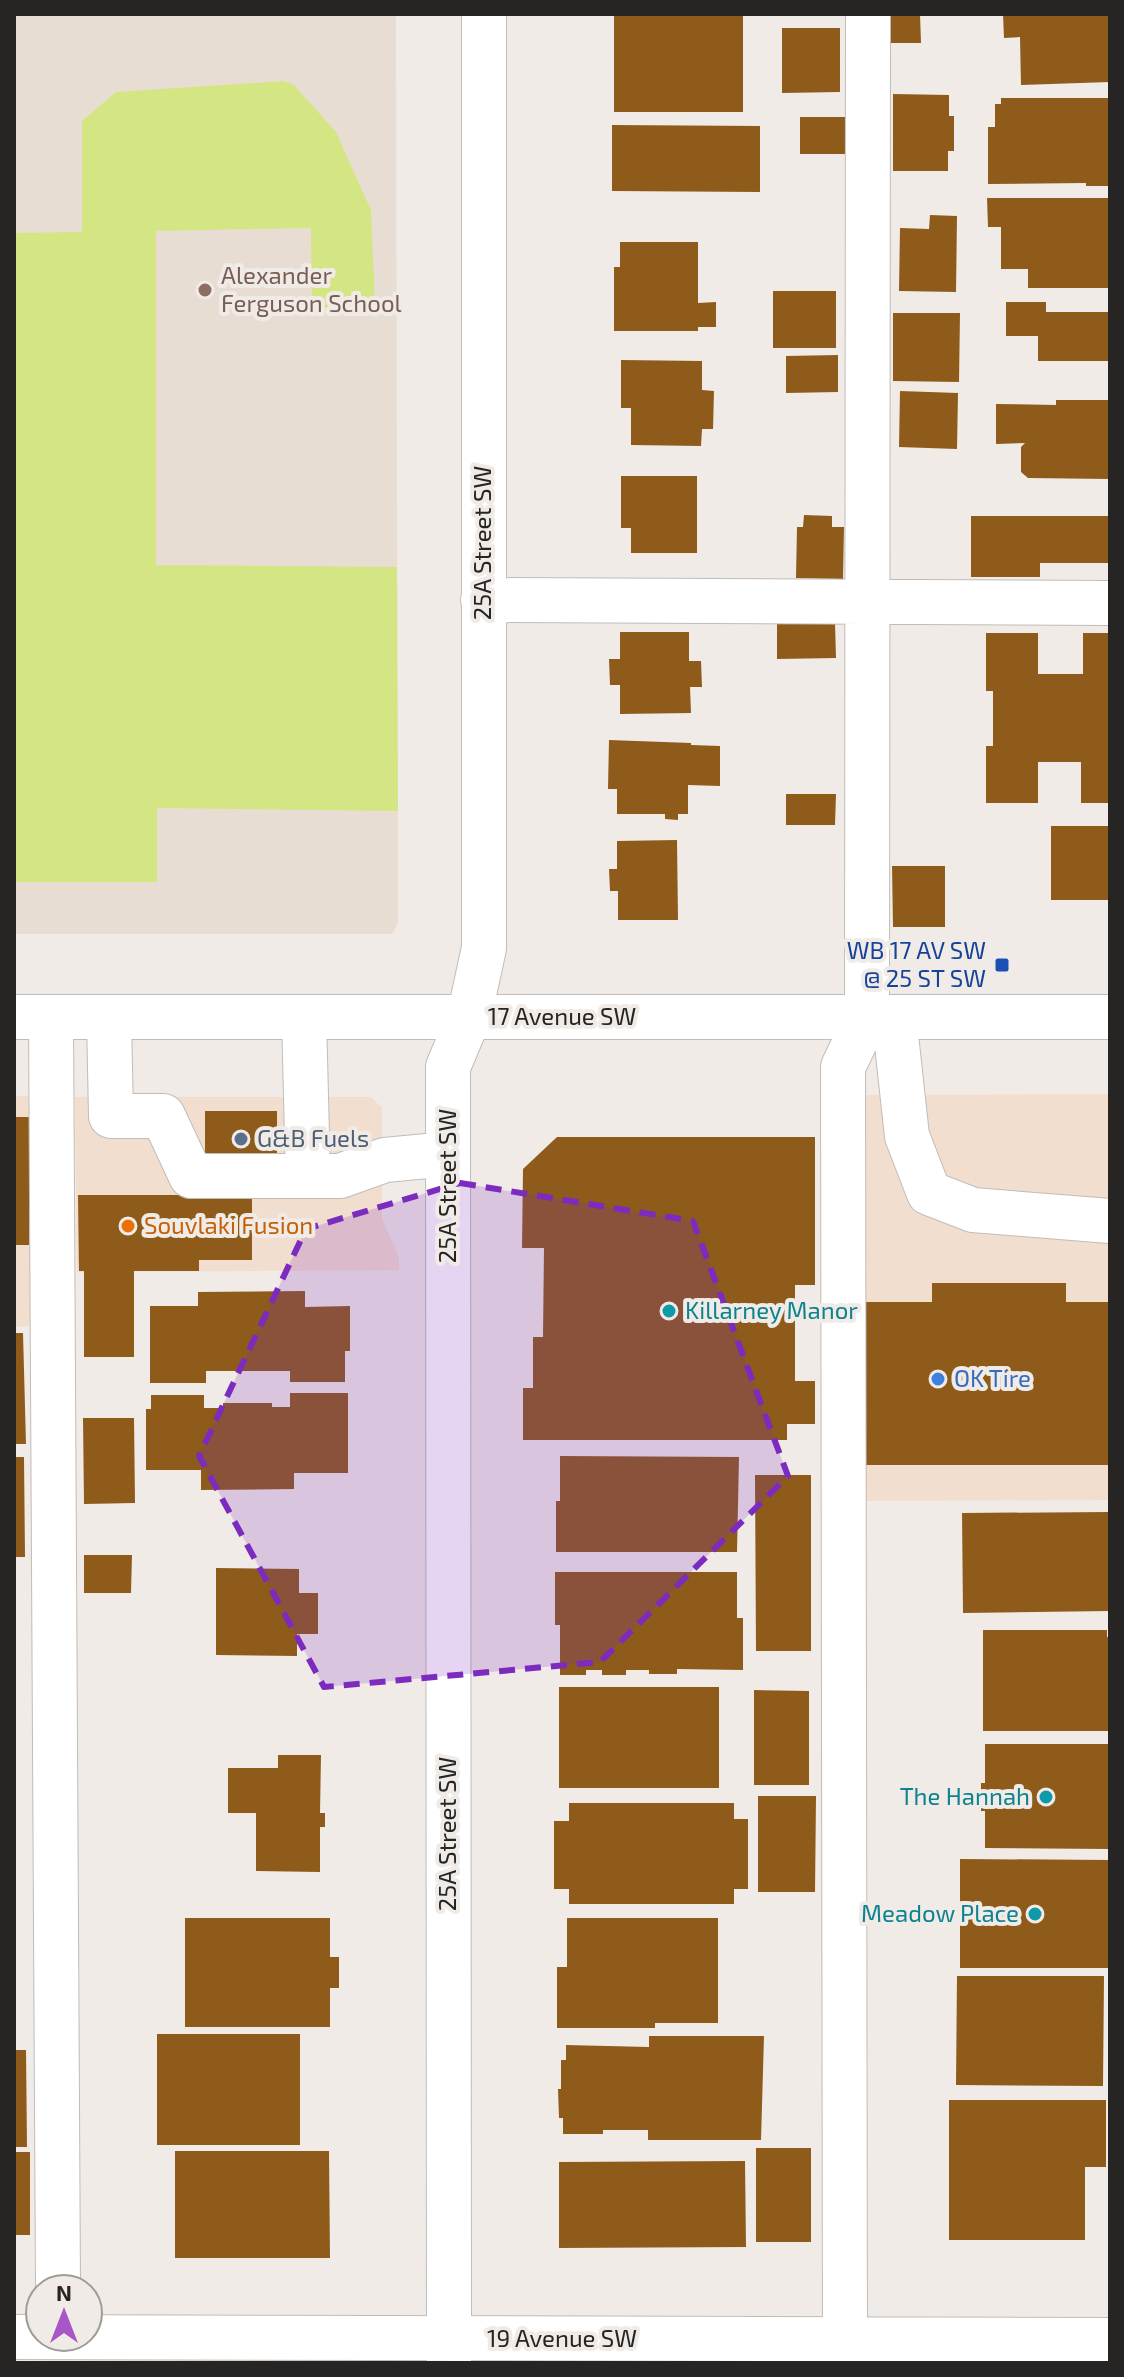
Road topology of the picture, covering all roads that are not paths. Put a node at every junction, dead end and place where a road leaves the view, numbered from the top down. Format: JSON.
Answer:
{"nodes":[{"id":1,"x":484,"y":14,"type":"edge"},
{"id":2,"x":868,"y":14,"type":"edge"},
{"id":3,"x":483,"y":600,"type":"junction"},
{"id":4,"x":866,"y":603,"type":"junction"},
{"id":5,"x":1110,"y":603,"type":"edge"},
{"id":6,"x":32,"y":1017,"type":"edge"},
{"id":7,"x":304,"y":1017,"type":"junction"},
{"id":8,"x":469,"y":1017,"type":"junction"},
{"id":9,"x":880,"y":1017,"type":"junction"},
{"id":10,"x":1110,"y":1017,"type":"edge"},
{"id":11,"x":109,"y":1018,"type":"junction"},
{"id":12,"x":448,"y":1154,"type":"junction"},
{"id":13,"x":308,"y":1176,"type":"junction"},
{"id":14,"x":1110,"y":1221,"type":"edge"},
{"id":15,"x":58,"y":2273,"type":"edge"},
{"id":16,"x":104,"y":2339,"type":"edge"},
{"id":17,"x":1110,"y":2340,"type":"edge"},
{"id":18,"x":448,"y":2351,"type":"edge"},
{"id":19,"x":845,"y":2351,"type":"edge"}],
"edges":[{"from":1,"to":3,"type":"street","name":"25A Street SW"},
{"from":2,"to":4,"type":"street"},
{"from":3,"to":4,"type":"street"},
{"from":3,"to":8,"type":"street","name":"25A Street SW"},
{"from":4,"to":5,"type":"street"},
{"from":4,"to":9,"type":"street"},
{"from":6,"to":11,"type":"street","name":"17 Avenue SW"},
{"from":6,"to":15,"type":"street"},
{"from":7,"to":8,"type":"street","name":"17 Avenue SW"},
{"from":7,"to":11,"type":"street","name":"17 Avenue SW"},
{"from":7,"to":13,"type":"street"},
{"from":8,"to":9,"type":"street","name":"17 Avenue SW"},
{"from":8,"to":12,"type":"street","name":"25A Street SW"},
{"from":9,"to":10,"type":"street","name":"17 Avenue SW"},
{"from":9,"to":14,"type":"street"},
{"from":9,"to":19,"type":"street"},
{"from":11,"to":13,"type":"street"},
{"from":12,"to":13,"type":"street"},
{"from":12,"to":18,"type":"street","name":"25A Street SW"},
{"from":16,"to":18,"type":"street","name":"19 Avenue SW"},
{"from":17,"to":19,"type":"street","name":"19 Avenue SW"},
{"from":18,"to":19,"type":"street","name":"19 Avenue SW"}]}
